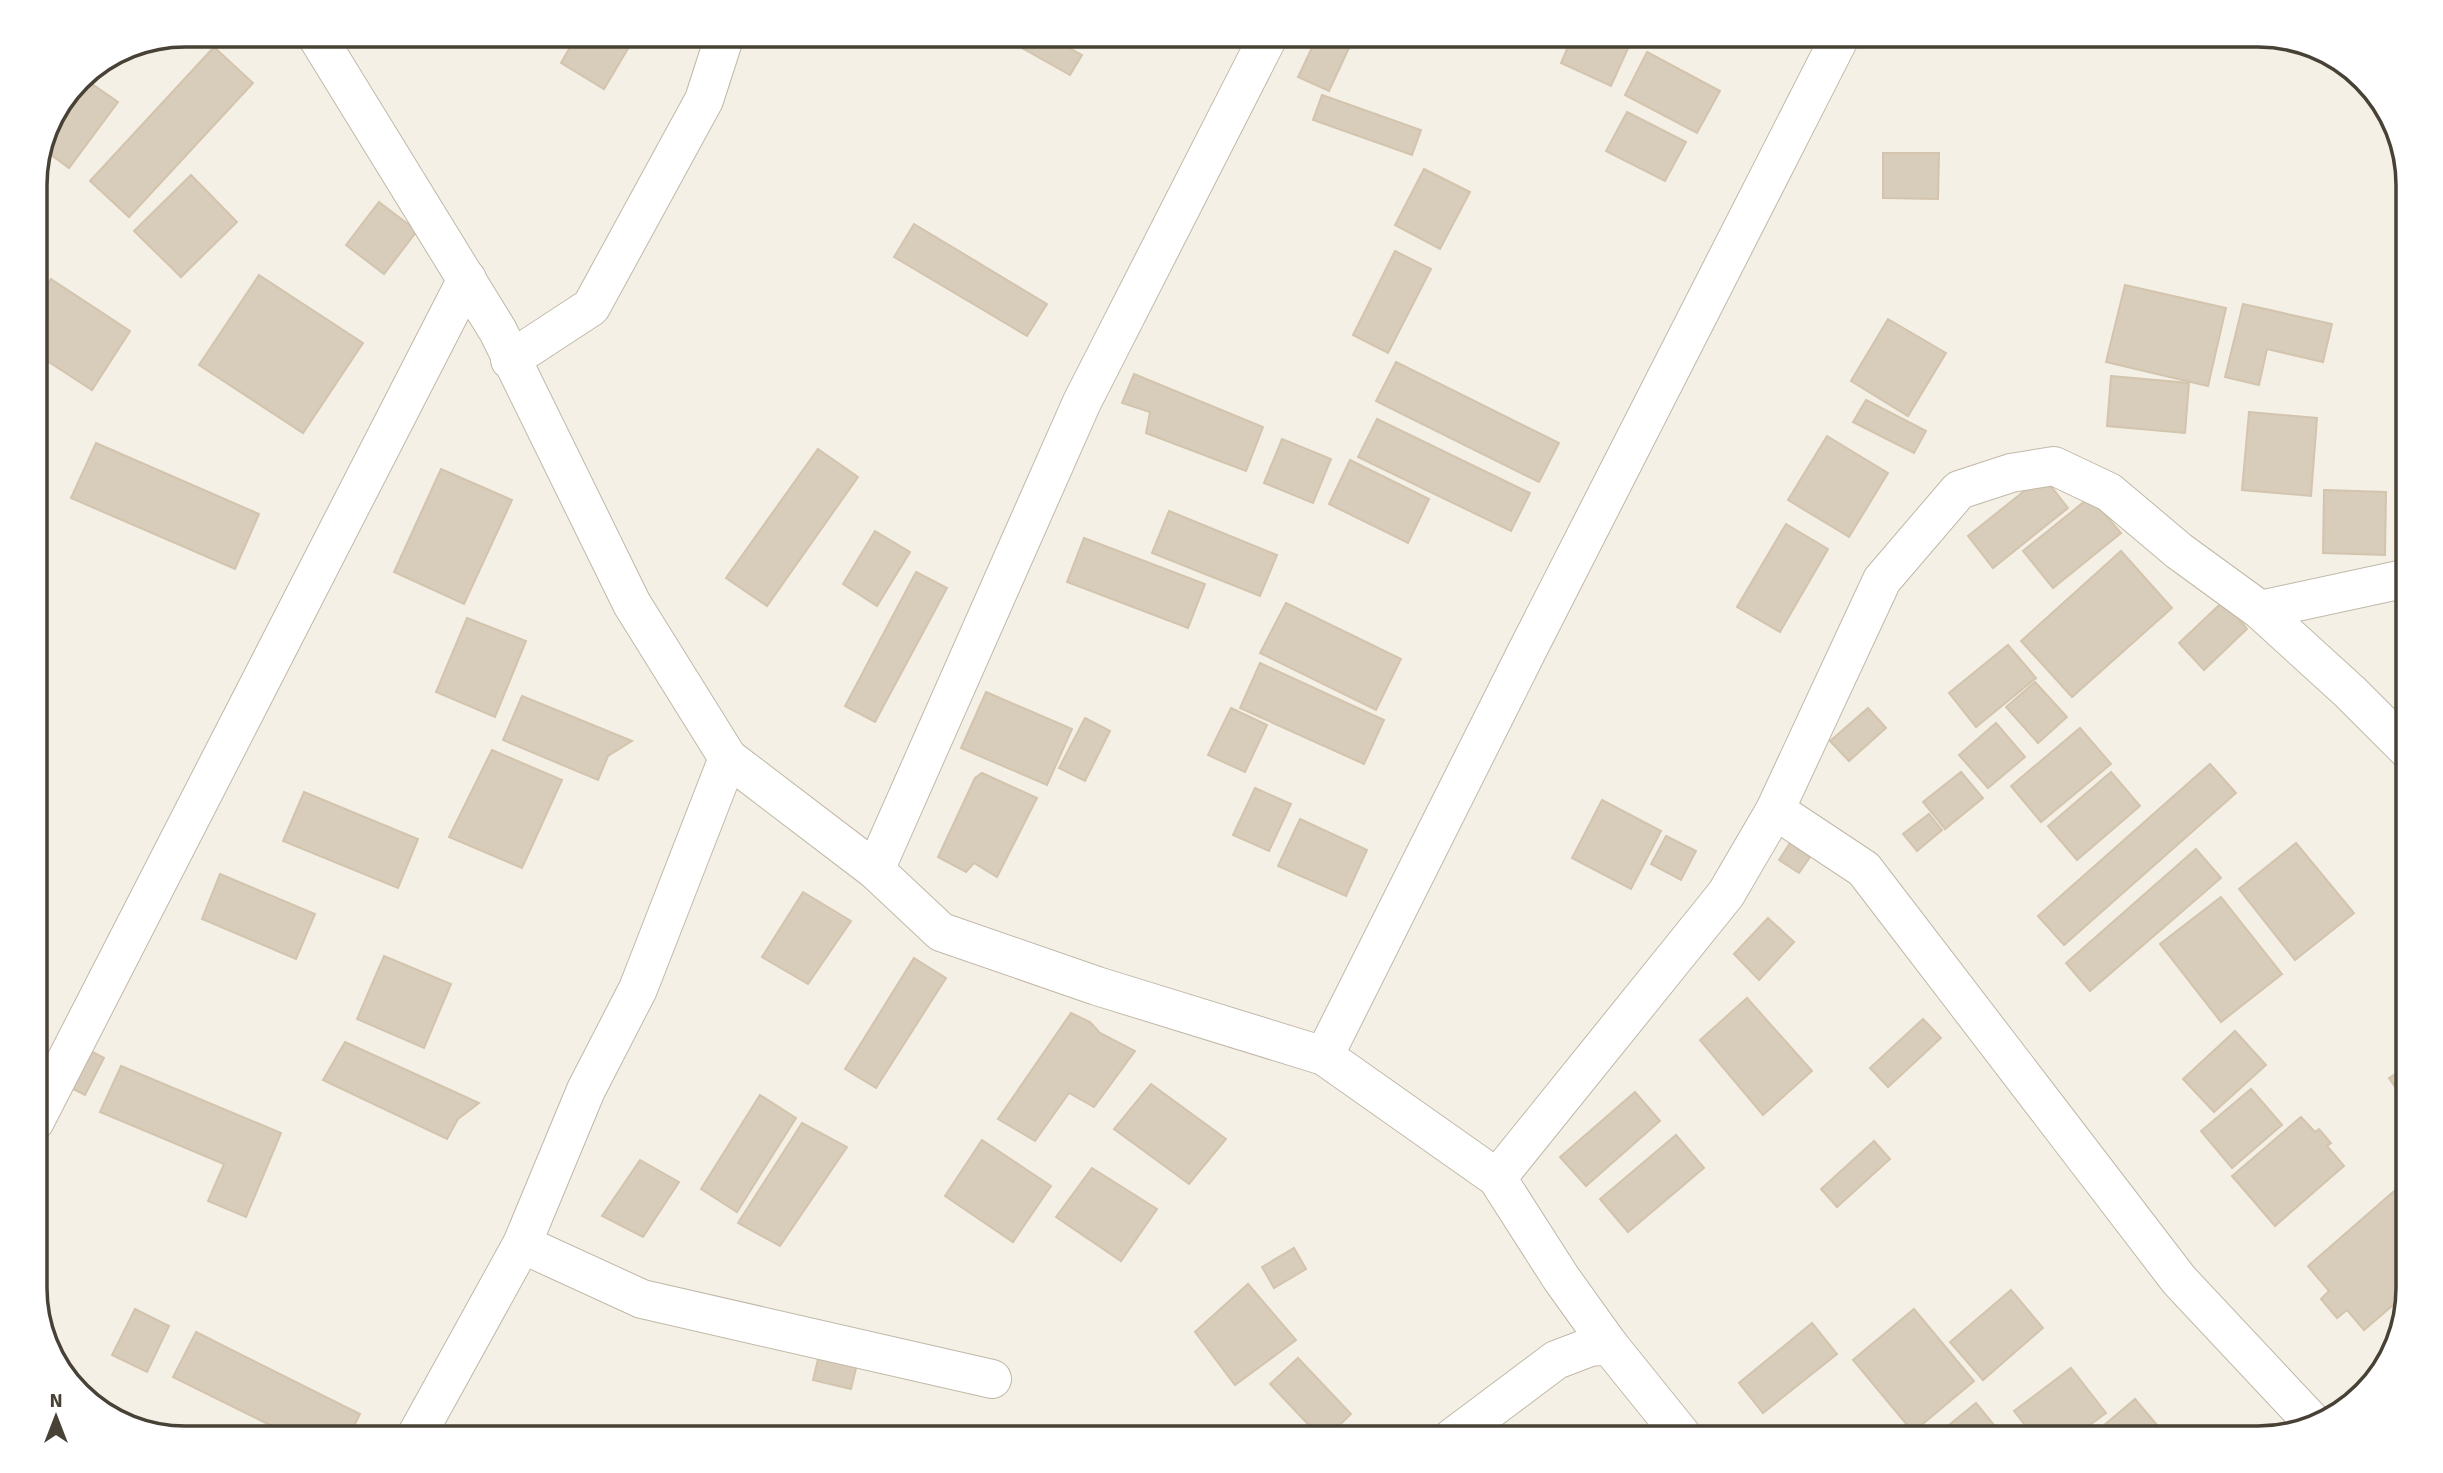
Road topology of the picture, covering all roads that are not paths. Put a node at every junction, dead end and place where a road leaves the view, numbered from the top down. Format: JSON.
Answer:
{"nodes":[{"id":1,"x":1263,"y":47,"type":"edge"},
{"id":2,"x":1835,"y":47,"type":"edge"},
{"id":3,"x":324,"y":48,"type":"edge"},
{"id":4,"x":721,"y":48,"type":"edge"},
{"id":5,"x":467,"y":279,"type":"junction"},
{"id":6,"x":510,"y":360,"type":"junction"},
{"id":7,"x":2395,"y":581,"type":"edge"},
{"id":8,"x":2260,"y":610,"type":"junction"},
{"id":9,"x":2396,"y":738,"type":"edge"},
{"id":10,"x":729,"y":758,"type":"junction"},
{"id":11,"x":1775,"y":810,"type":"junction"},
{"id":12,"x":875,"y":870,"type":"junction"},
{"id":13,"x":1324,"y":1056,"type":"junction"},
{"id":14,"x":48,"y":1096,"type":"edge"},
{"id":15,"x":1497,"y":1178,"type":"junction"},
{"id":16,"x":522,"y":1244,"type":"junction"},
{"id":17,"x":1609,"y":1345,"type":"junction"},
{"id":18,"x":992,"y":1379,"type":"dead end"},
{"id":19,"x":2307,"y":1416,"type":"edge"},
{"id":20,"x":422,"y":1426,"type":"edge"},
{"id":21,"x":1468,"y":1426,"type":"edge"},
{"id":22,"x":1674,"y":1426,"type":"edge"}],
"edges":[{"from":1,"to":12,"type":"street"},
{"from":2,"to":13,"type":"street"},
{"from":3,"to":5,"type":"street"},
{"from":4,"to":6,"type":"street"},
{"from":5,"to":6,"type":"street"},
{"from":5,"to":14,"type":"street"},
{"from":6,"to":10,"type":"street"},
{"from":7,"to":8,"type":"street"},
{"from":8,"to":9,"type":"street"},
{"from":8,"to":11,"type":"street"},
{"from":10,"to":12,"type":"street"},
{"from":10,"to":16,"type":"street"},
{"from":11,"to":15,"type":"street"},
{"from":11,"to":19,"type":"street"},
{"from":12,"to":13,"type":"street"},
{"from":13,"to":15,"type":"street"},
{"from":15,"to":17,"type":"street"},
{"from":16,"to":18,"type":"street"},
{"from":16,"to":20,"type":"street"},
{"from":17,"to":21,"type":"street"},
{"from":17,"to":22,"type":"street"}]}
